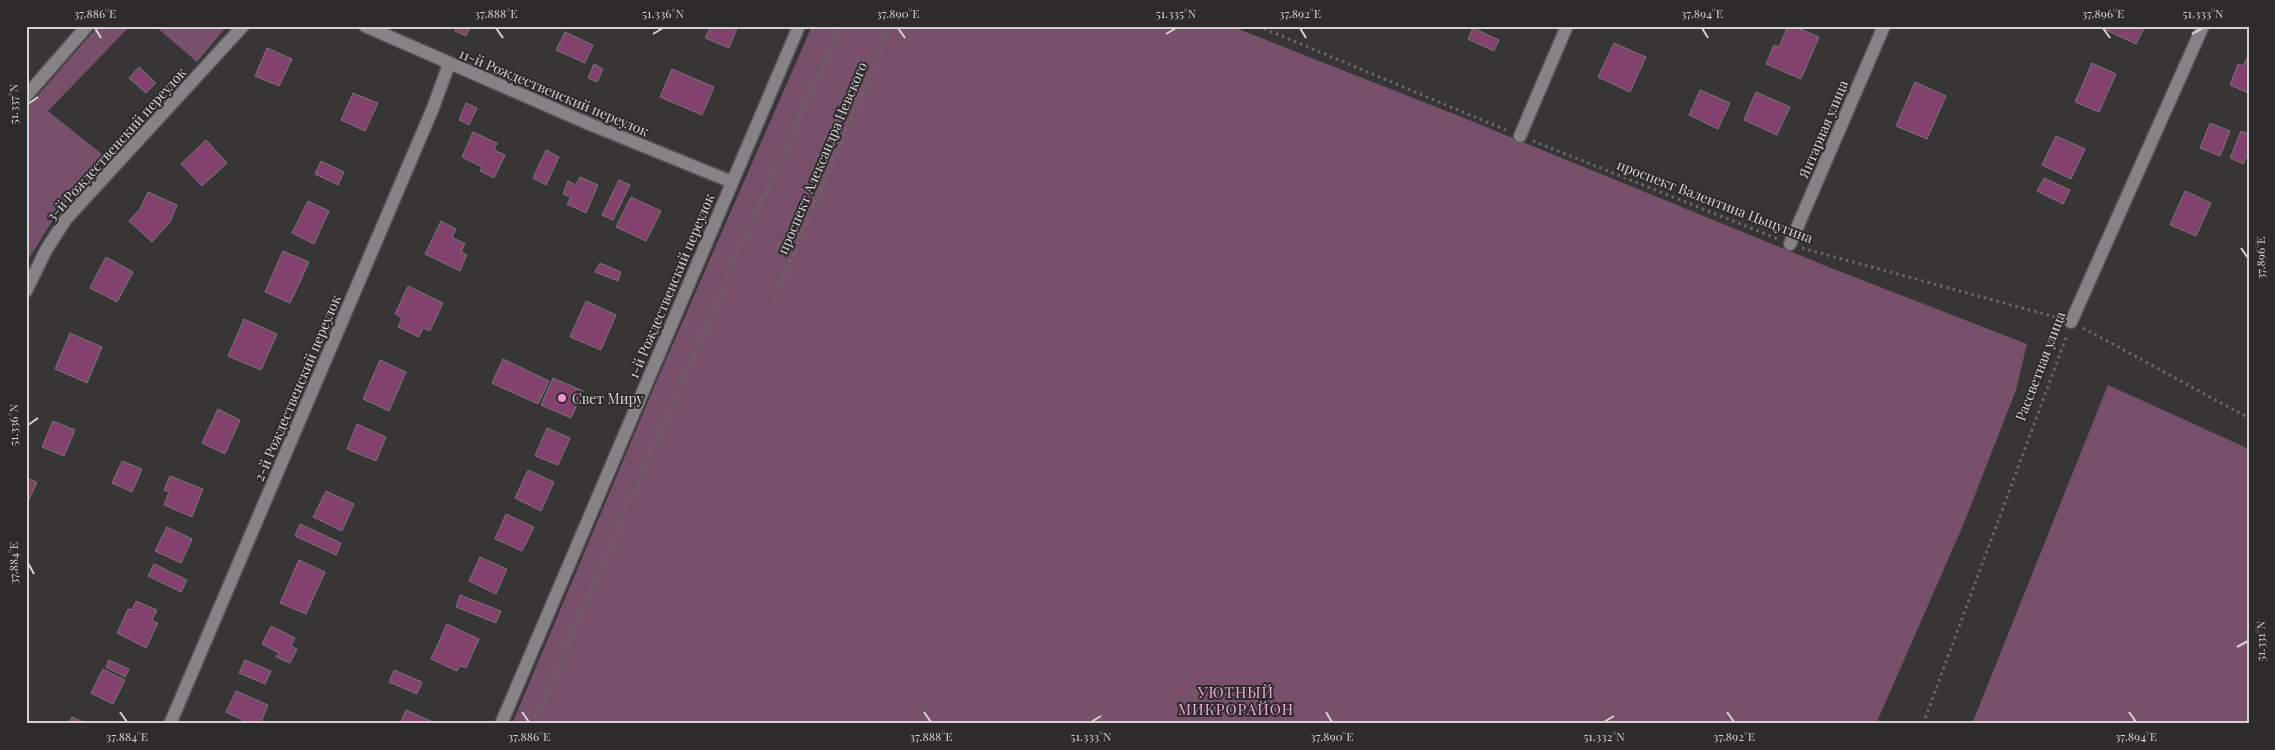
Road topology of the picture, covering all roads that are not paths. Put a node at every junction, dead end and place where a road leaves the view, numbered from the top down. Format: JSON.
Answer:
{"nodes":[{"id":1,"x":87,"y":26,"type":"edge"},
{"id":2,"x":243,"y":26,"type":"edge"},
{"id":3,"x":366,"y":26,"type":"edge"},
{"id":4,"x":799,"y":26,"type":"edge"},
{"id":5,"x":1567,"y":26,"type":"edge"},
{"id":6,"x":1884,"y":26,"type":"edge"},
{"id":7,"x":2203,"y":26,"type":"edge"},
{"id":8,"x":449,"y":64,"type":"junction"},
{"id":9,"x":26,"y":96,"type":"edge"},
{"id":10,"x":1520,"y":136,"type":"road end"},
{"id":11,"x":732,"y":182,"type":"junction"},
{"id":12,"x":1790,"y":244,"type":"road end"},
{"id":13,"x":26,"y":291,"type":"edge"},
{"id":14,"x":2071,"y":322,"type":"road end"},
{"id":15,"x":170,"y":724,"type":"edge"},
{"id":16,"x":500,"y":724,"type":"edge"}],
"edges":[{"from":1,"to":9,"type":"street"},
{"from":2,"to":13,"type":"street","name":"3-й Рождественский переулок"},
{"from":3,"to":8,"type":"street","name":"11-й Рождественский переулок"},
{"from":4,"to":11,"type":"street","name":"1-й Рождественский переулок"},
{"from":5,"to":10,"type":"street"},
{"from":6,"to":12,"type":"street","name":"Янтарная улица"},
{"from":7,"to":14,"type":"street","name":"Рассветная улица"},
{"from":8,"to":11,"type":"street","name":"11-й Рождественский переулок"},
{"from":8,"to":15,"type":"street","name":"2-й Рождественский переулок"},
{"from":11,"to":16,"type":"street","name":"1-й Рождественский переулок"}]}
